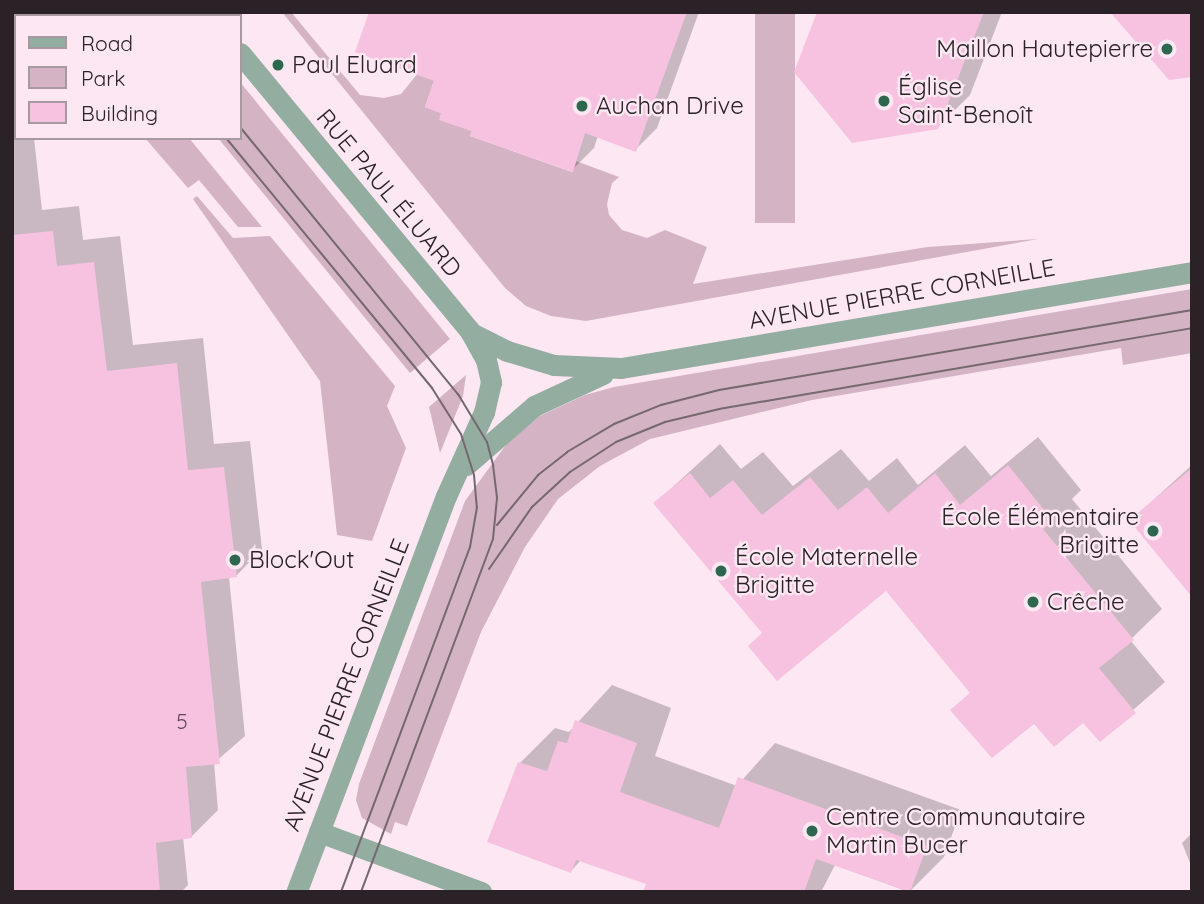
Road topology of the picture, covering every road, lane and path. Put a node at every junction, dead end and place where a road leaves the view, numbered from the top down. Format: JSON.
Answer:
{"nodes":[{"id":1,"x":242,"y":55,"type":"edge"},
{"id":2,"x":1192,"y":272,"type":"edge"},
{"id":3,"x":470,"y":331,"type":"junction"},
{"id":4,"x":621,"y":368,"type":"junction"},
{"id":5,"x":490,"y":371,"type":"joint"},
{"id":6,"x":446,"y":496,"type":"junction"},
{"id":7,"x":318,"y":832,"type":"junction"},
{"id":8,"x":296,"y":892,"type":"edge"},
{"id":9,"x":481,"y":892,"type":"edge"}],
"edges":[{"from":1,"to":3,"type":"street","name":"RUE PAUL ÉLUARD"},
{"from":2,"to":4,"type":"street","name":"AVENUE PIERRE CORNEILLE"},
{"from":3,"to":4,"type":"street","name":"AVENUE PIERRE CORNEILLE"},
{"from":3,"to":5,"type":"street","name":"RUE PAUL ÉLUARD"},
{"from":4,"to":6,"type":"street","name":"AVENUE PIERRE CORNEILLE"},
{"from":5,"to":6,"type":"street","name":"AVENUE PIERRE CORNEILLE"},
{"from":6,"to":7,"type":"street","name":"AVENUE PIERRE CORNEILLE"},
{"from":7,"to":8,"type":"street","name":"AVENUE PIERRE CORNEILLE"},
{"from":7,"to":9,"type":"street"}]}
